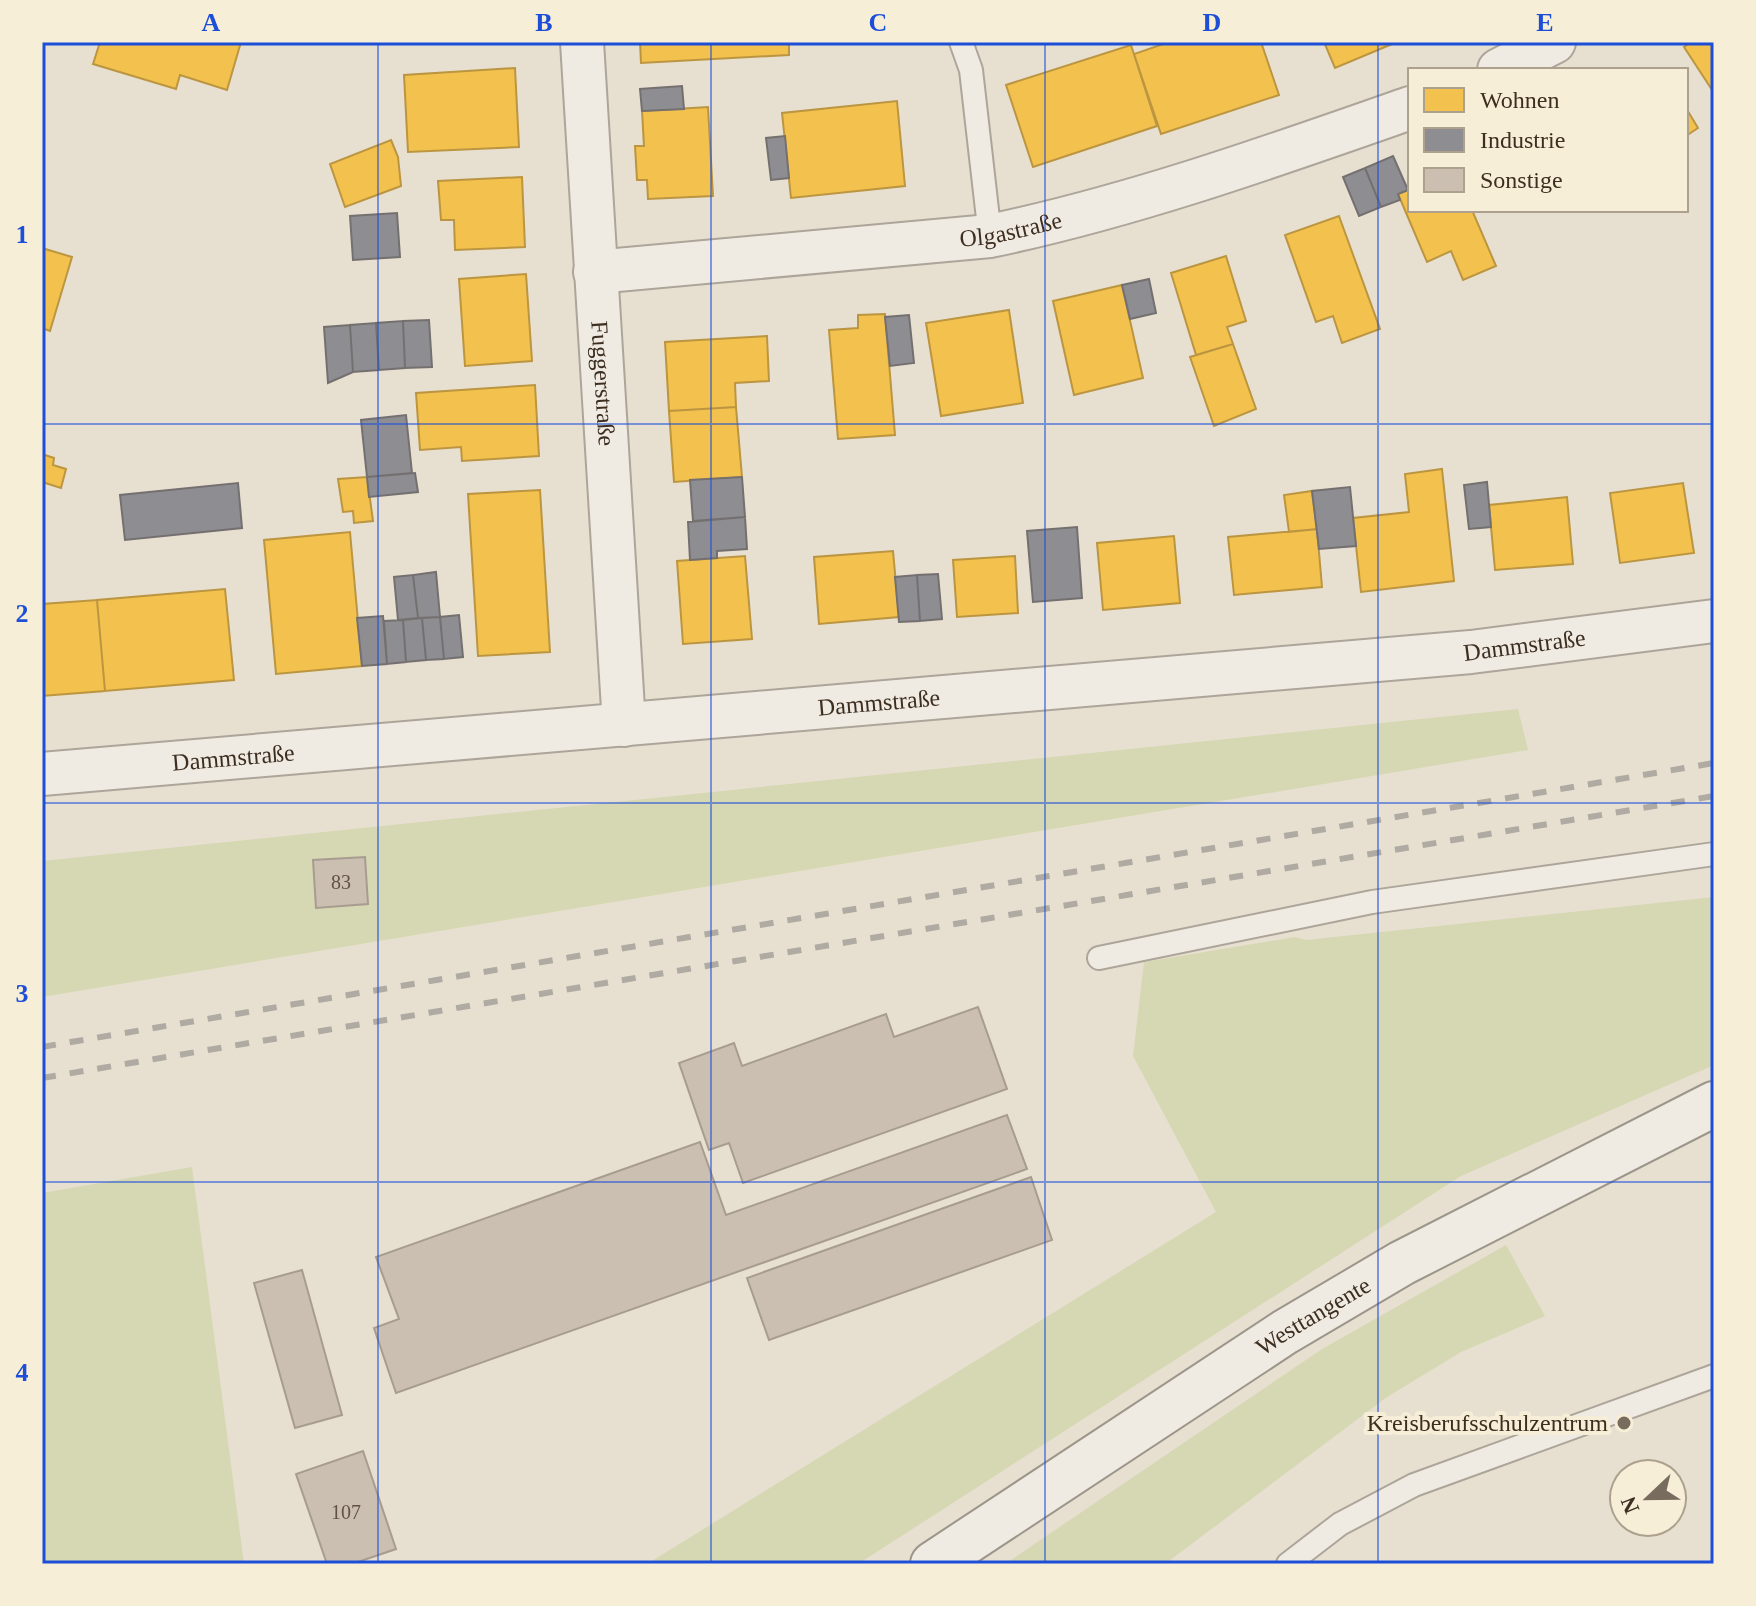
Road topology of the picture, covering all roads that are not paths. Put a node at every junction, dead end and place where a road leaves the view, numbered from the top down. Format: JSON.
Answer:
{"nodes":[{"id":1,"x":582,"y":42,"type":"edge"},
{"id":2,"x":961,"y":42,"type":"edge"},
{"id":3,"x":1554,"y":42,"type":"edge"},
{"id":4,"x":1503,"y":68,"type":"edge"},
{"id":5,"x":1408,"y":109,"type":"edge"},
{"id":6,"x":990,"y":236,"type":"junction"},
{"id":7,"x":595,"y":272,"type":"junction"},
{"id":8,"x":1714,"y":621,"type":"edge"},
{"id":9,"x":624,"y":725,"type":"junction"},
{"id":10,"x":42,"y":774,"type":"edge"},
{"id":11,"x":1714,"y":854,"type":"edge"},
{"id":12,"x":1099,"y":958,"type":"dead end"},
{"id":13,"x":1714,"y":1104,"type":"edge"},
{"id":14,"x":1714,"y":1376,"type":"edge"},
{"id":15,"x":933,"y":1564,"type":"edge"},
{"id":16,"x":1288,"y":1564,"type":"edge"}],
"edges":[{"from":1,"to":7,"type":"street","name":"Fuggerstraße"},
{"from":2,"to":6,"type":"lane"},
{"from":3,"to":4,"type":"street"},
{"from":5,"to":6,"type":"street","name":"Olgastraße"},
{"from":6,"to":7,"type":"street","name":"Olgastraße"},
{"from":7,"to":9,"type":"street","name":"Fuggerstraße"},
{"from":8,"to":9,"type":"street","name":"Dammstraße"},
{"from":9,"to":10,"type":"street","name":"Dammstraße"},
{"from":11,"to":12,"type":"lane"},
{"from":13,"to":15,"type":"street","name":"Westtangente"},
{"from":14,"to":16,"type":"lane"}]}
